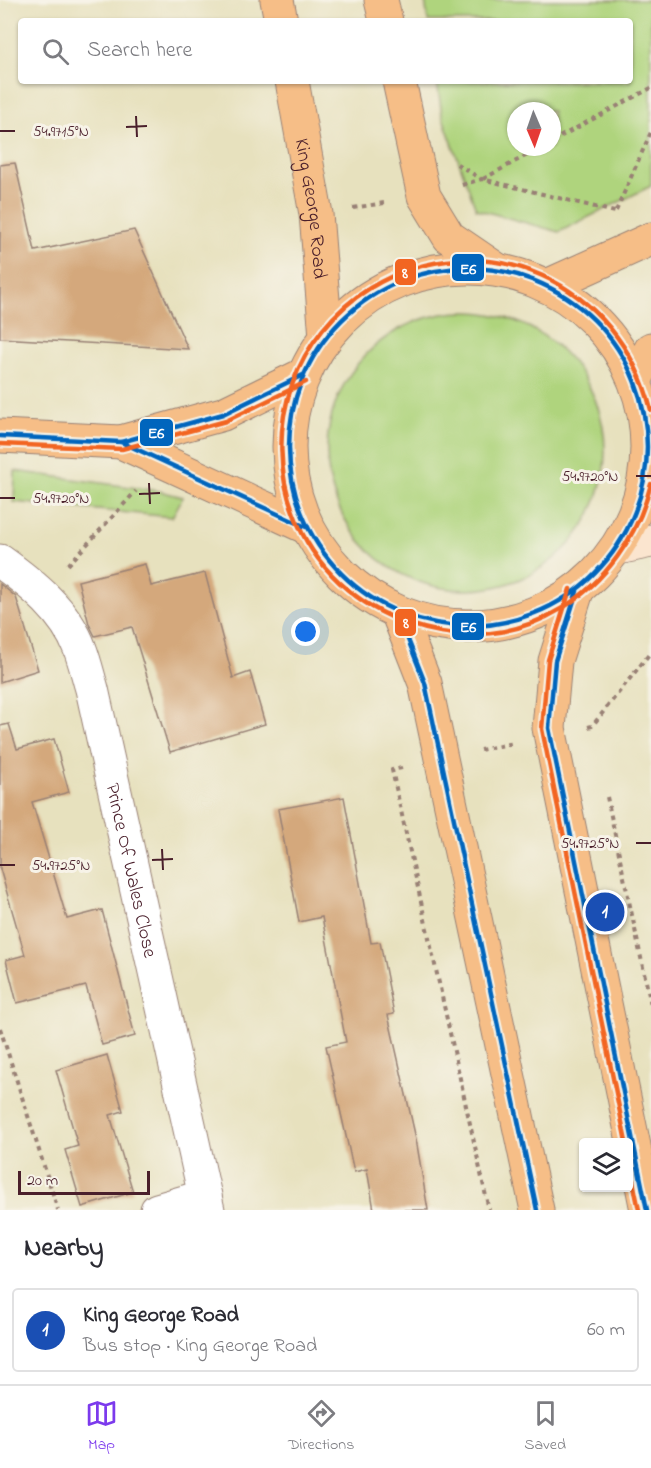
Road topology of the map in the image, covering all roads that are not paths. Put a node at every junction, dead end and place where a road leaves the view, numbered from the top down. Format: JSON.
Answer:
{"nodes":[{"id":1,"x":277,"y":0,"type":"edge"},
{"id":2,"x":381,"y":0,"type":"edge"},
{"id":3,"x":280,"y":18,"type":"edge"},
{"id":4,"x":385,"y":18,"type":"edge"},
{"id":5,"x":293,"y":84,"type":"edge"},
{"id":6,"x":400,"y":84,"type":"edge"},
{"id":7,"x":651,"y":239,"type":"edge"},
{"id":8,"x":496,"y":269,"type":"junction"},
{"id":9,"x":548,"y":286,"type":"junction"},
{"id":10,"x":326,"y":337,"type":"junction"},
{"id":11,"x":651,"y":349,"type":"edge"},
{"id":12,"x":303,"y":375,"type":"junction"},
{"id":13,"x":643,"y":397,"type":"edge"},
{"id":14,"x":0,"y":436,"type":"edge"},
{"id":15,"x":121,"y":442,"type":"junction"},
{"id":16,"x":306,"y":527,"type":"junction"},
{"id":17,"x":651,"y":541,"type":"edge"},
{"id":18,"x":618,"y":548,"type":"junction"},
{"id":19,"x":0,"y":561,"type":"edge"},
{"id":20,"x":577,"y":591,"type":"junction"},
{"id":21,"x":398,"y":614,"type":"junction"},
{"id":22,"x":207,"y":1203,"type":"edge"},
{"id":23,"x":157,"y":1210,"type":"edge"},
{"id":24,"x":537,"y":1210,"type":"edge"},
{"id":25,"x":647,"y":1210,"type":"edge"}],
"edges":[{"from":1,"to":3,"type":"main road"},
{"from":2,"to":4,"type":"main road"},
{"from":5,"to":10,"type":"main road","name":"King George Road"},
{"from":6,"to":8,"type":"main road"},
{"from":7,"to":9,"type":"main road"},
{"from":8,"to":9,"type":"main road"},
{"from":8,"to":10,"type":"main road"},
{"from":9,"to":13,"type":"main road"},
{"from":10,"to":12,"type":"main road"},
{"from":11,"to":13,"type":"main road"},
{"from":12,"to":15,"type":"main road"},
{"from":12,"to":16,"type":"main road"},
{"from":13,"to":18,"type":"main road"},
{"from":14,"to":15,"type":"main road"},
{"from":15,"to":16,"type":"main road"},
{"from":16,"to":21,"type":"main road"},
{"from":17,"to":18,"type":"street"},
{"from":18,"to":20,"type":"main road"},
{"from":19,"to":22,"type":"street","name":"Prince Of Wales Close"},
{"from":20,"to":21,"type":"main road"},
{"from":20,"to":25,"type":"main road"},
{"from":21,"to":24,"type":"main road"},
{"from":22,"to":23,"type":"street"}]}
